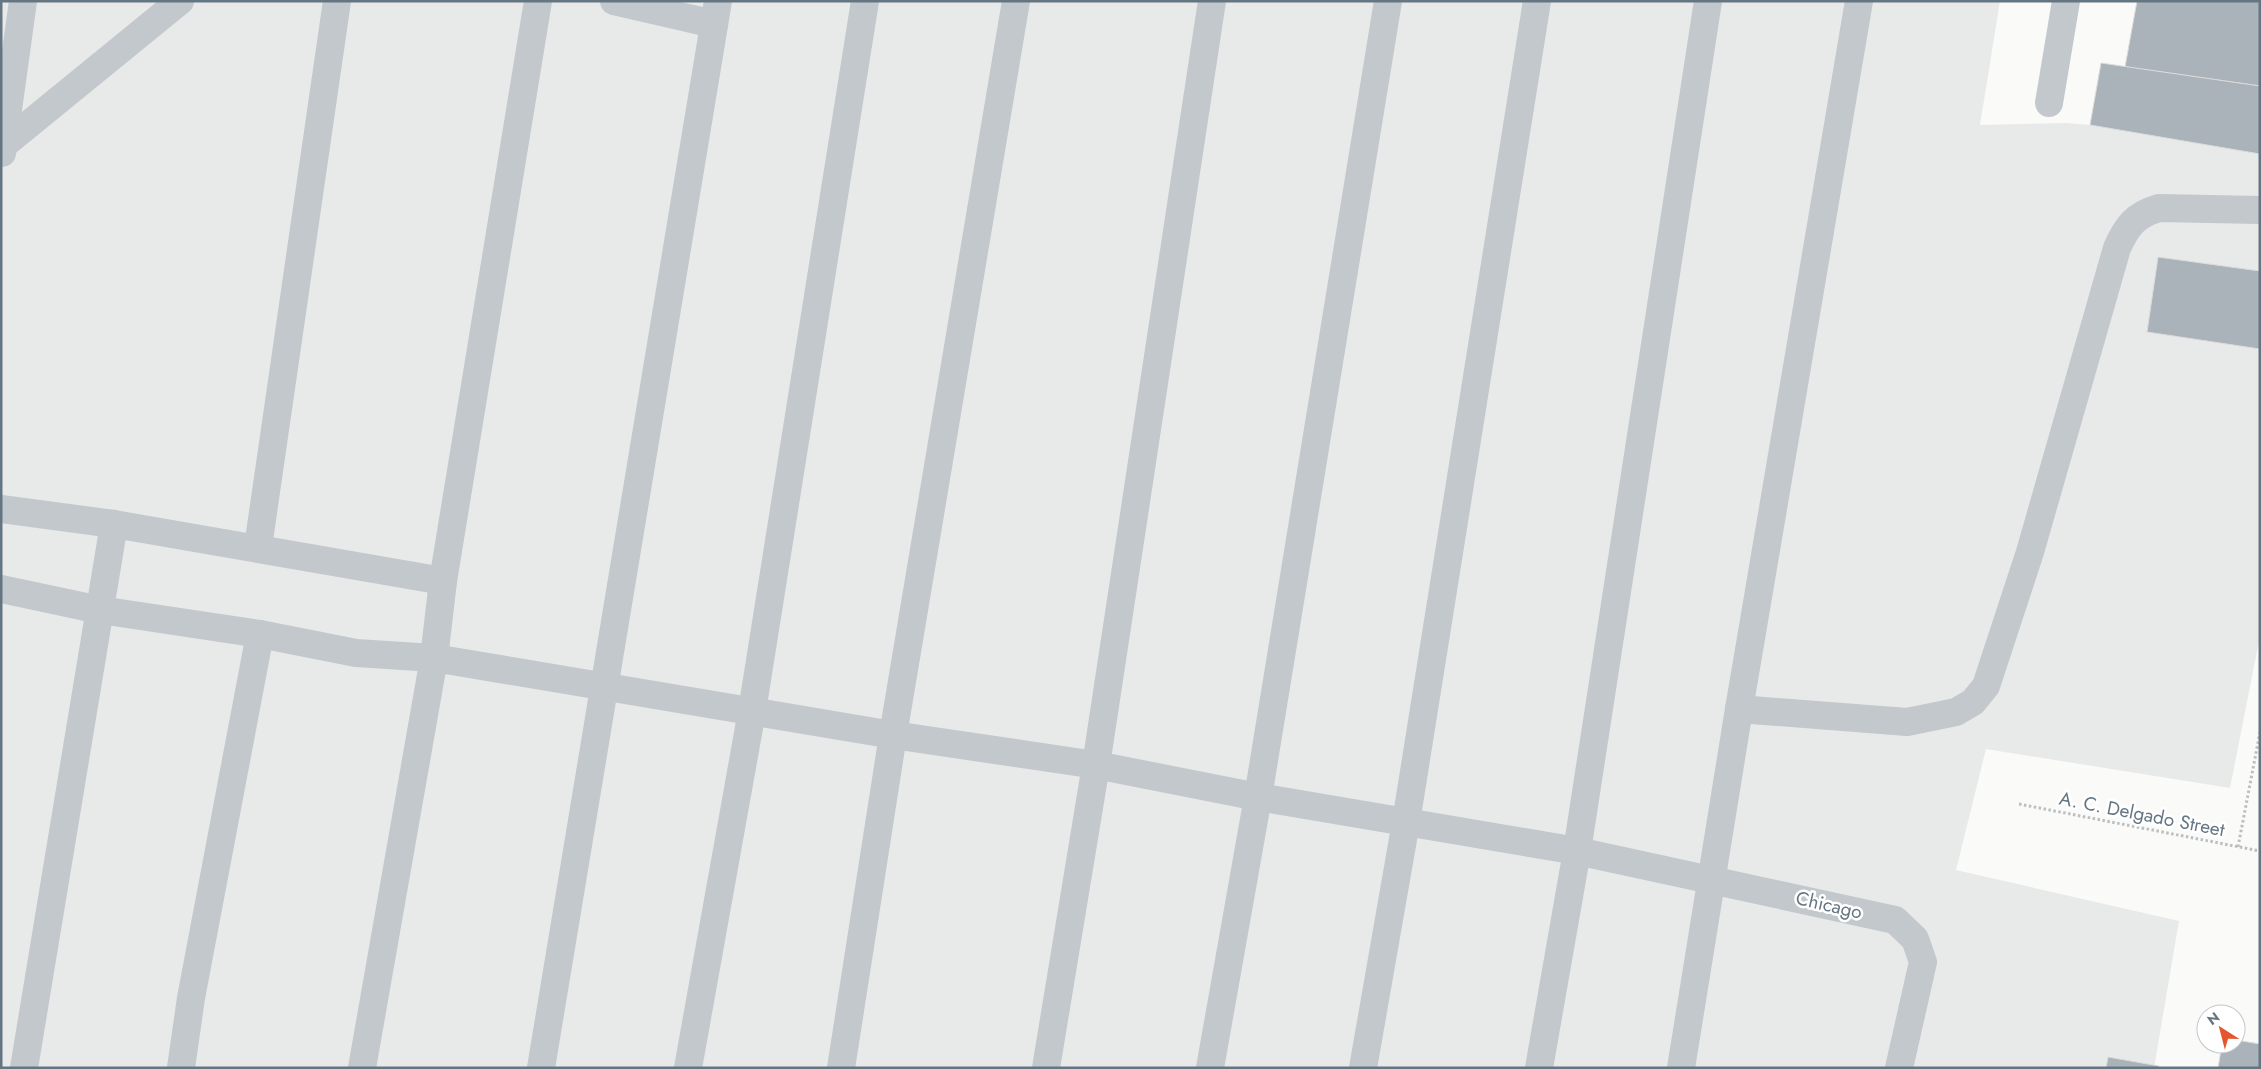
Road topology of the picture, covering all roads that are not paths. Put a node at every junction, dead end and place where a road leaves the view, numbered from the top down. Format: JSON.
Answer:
{"nodes":[{"id":1,"x":23,"y":1,"type":"edge"},
{"id":2,"x":180,"y":1,"type":"edge"},
{"id":3,"x":337,"y":1,"type":"edge"},
{"id":4,"x":538,"y":1,"type":"edge"},
{"id":5,"x":614,"y":1,"type":"edge"},
{"id":6,"x":865,"y":1,"type":"edge"},
{"id":7,"x":1016,"y":1,"type":"edge"},
{"id":8,"x":1212,"y":1,"type":"edge"},
{"id":9,"x":1388,"y":1,"type":"edge"},
{"id":10,"x":1537,"y":1,"type":"edge"},
{"id":11,"x":1708,"y":1,"type":"edge"},
{"id":12,"x":1859,"y":1,"type":"edge"},
{"id":13,"x":2066,"y":1,"type":"edge"},
{"id":14,"x":716,"y":13,"type":"edge"},
{"id":15,"x":2049,"y":103,"type":"dead end"},
{"id":16,"x":2,"y":149,"type":"edge"},
{"id":17,"x":2260,"y":210,"type":"edge"},
{"id":18,"x":1,"y":509,"type":"edge"},
{"id":19,"x":114,"y":524,"type":"junction"},
{"id":20,"x":258,"y":547,"type":"junction"},
{"id":21,"x":443,"y":581,"type":"junction"},
{"id":22,"x":1,"y":589,"type":"edge"},
{"id":23,"x":100,"y":610,"type":"junction"},
{"id":24,"x":260,"y":634,"type":"junction"},
{"id":25,"x":434,"y":658,"type":"junction"},
{"id":26,"x":603,"y":688,"type":"junction"},
{"id":27,"x":1739,"y":708,"type":"junction"},
{"id":28,"x":752,"y":711,"type":"junction"},
{"id":29,"x":894,"y":736,"type":"junction"},
{"id":30,"x":1096,"y":765,"type":"junction"},
{"id":31,"x":1258,"y":797,"type":"junction"},
{"id":32,"x":1406,"y":822,"type":"junction"},
{"id":33,"x":1577,"y":851,"type":"junction"},
{"id":34,"x":1712,"y":879,"type":"junction"},
{"id":35,"x":24,"y":1068,"type":"edge"},
{"id":36,"x":181,"y":1068,"type":"edge"},
{"id":37,"x":362,"y":1068,"type":"edge"},
{"id":38,"x":541,"y":1068,"type":"edge"},
{"id":39,"x":688,"y":1068,"type":"edge"},
{"id":40,"x":841,"y":1068,"type":"edge"},
{"id":41,"x":1046,"y":1068,"type":"edge"},
{"id":42,"x":1210,"y":1068,"type":"edge"},
{"id":43,"x":1363,"y":1068,"type":"edge"},
{"id":44,"x":1539,"y":1068,"type":"edge"},
{"id":45,"x":1681,"y":1068,"type":"edge"},
{"id":46,"x":1899,"y":1068,"type":"edge"}],
"edges":[{"from":1,"to":16,"type":"street"},
{"from":2,"to":16,"type":"street"},
{"from":3,"to":20,"type":"street"},
{"from":4,"to":21,"type":"street"},
{"from":5,"to":14,"type":"street"},
{"from":6,"to":28,"type":"street"},
{"from":7,"to":29,"type":"street"},
{"from":8,"to":30,"type":"street"},
{"from":9,"to":31,"type":"street"},
{"from":10,"to":32,"type":"street"},
{"from":11,"to":33,"type":"street"},
{"from":12,"to":27,"type":"street"},
{"from":13,"to":15,"type":"street"},
{"from":14,"to":26,"type":"street"},
{"from":17,"to":27,"type":"street"},
{"from":18,"to":19,"type":"street"},
{"from":19,"to":20,"type":"street"},
{"from":19,"to":23,"type":"street"},
{"from":20,"to":21,"type":"street"},
{"from":21,"to":25,"type":"street"},
{"from":22,"to":23,"type":"street","name":"Chicago"},
{"from":23,"to":24,"type":"street","name":"Chicago"},
{"from":23,"to":35,"type":"street"},
{"from":24,"to":25,"type":"street","name":"Chicago"},
{"from":24,"to":36,"type":"street"},
{"from":25,"to":26,"type":"street","name":"Chicago"},
{"from":25,"to":37,"type":"street"},
{"from":26,"to":28,"type":"street","name":"Chicago"},
{"from":26,"to":38,"type":"street"},
{"from":27,"to":34,"type":"street"},
{"from":28,"to":29,"type":"street","name":"Chicago"},
{"from":28,"to":39,"type":"street"},
{"from":29,"to":30,"type":"street","name":"Chicago"},
{"from":29,"to":40,"type":"street"},
{"from":30,"to":31,"type":"street","name":"Chicago"},
{"from":30,"to":41,"type":"street"},
{"from":31,"to":32,"type":"street","name":"Chicago"},
{"from":31,"to":42,"type":"street"},
{"from":32,"to":33,"type":"street","name":"Chicago"},
{"from":32,"to":43,"type":"street"},
{"from":33,"to":34,"type":"street","name":"Chicago"},
{"from":33,"to":44,"type":"street"},
{"from":34,"to":45,"type":"street"},
{"from":34,"to":46,"type":"street","name":"Chicago"}]}
